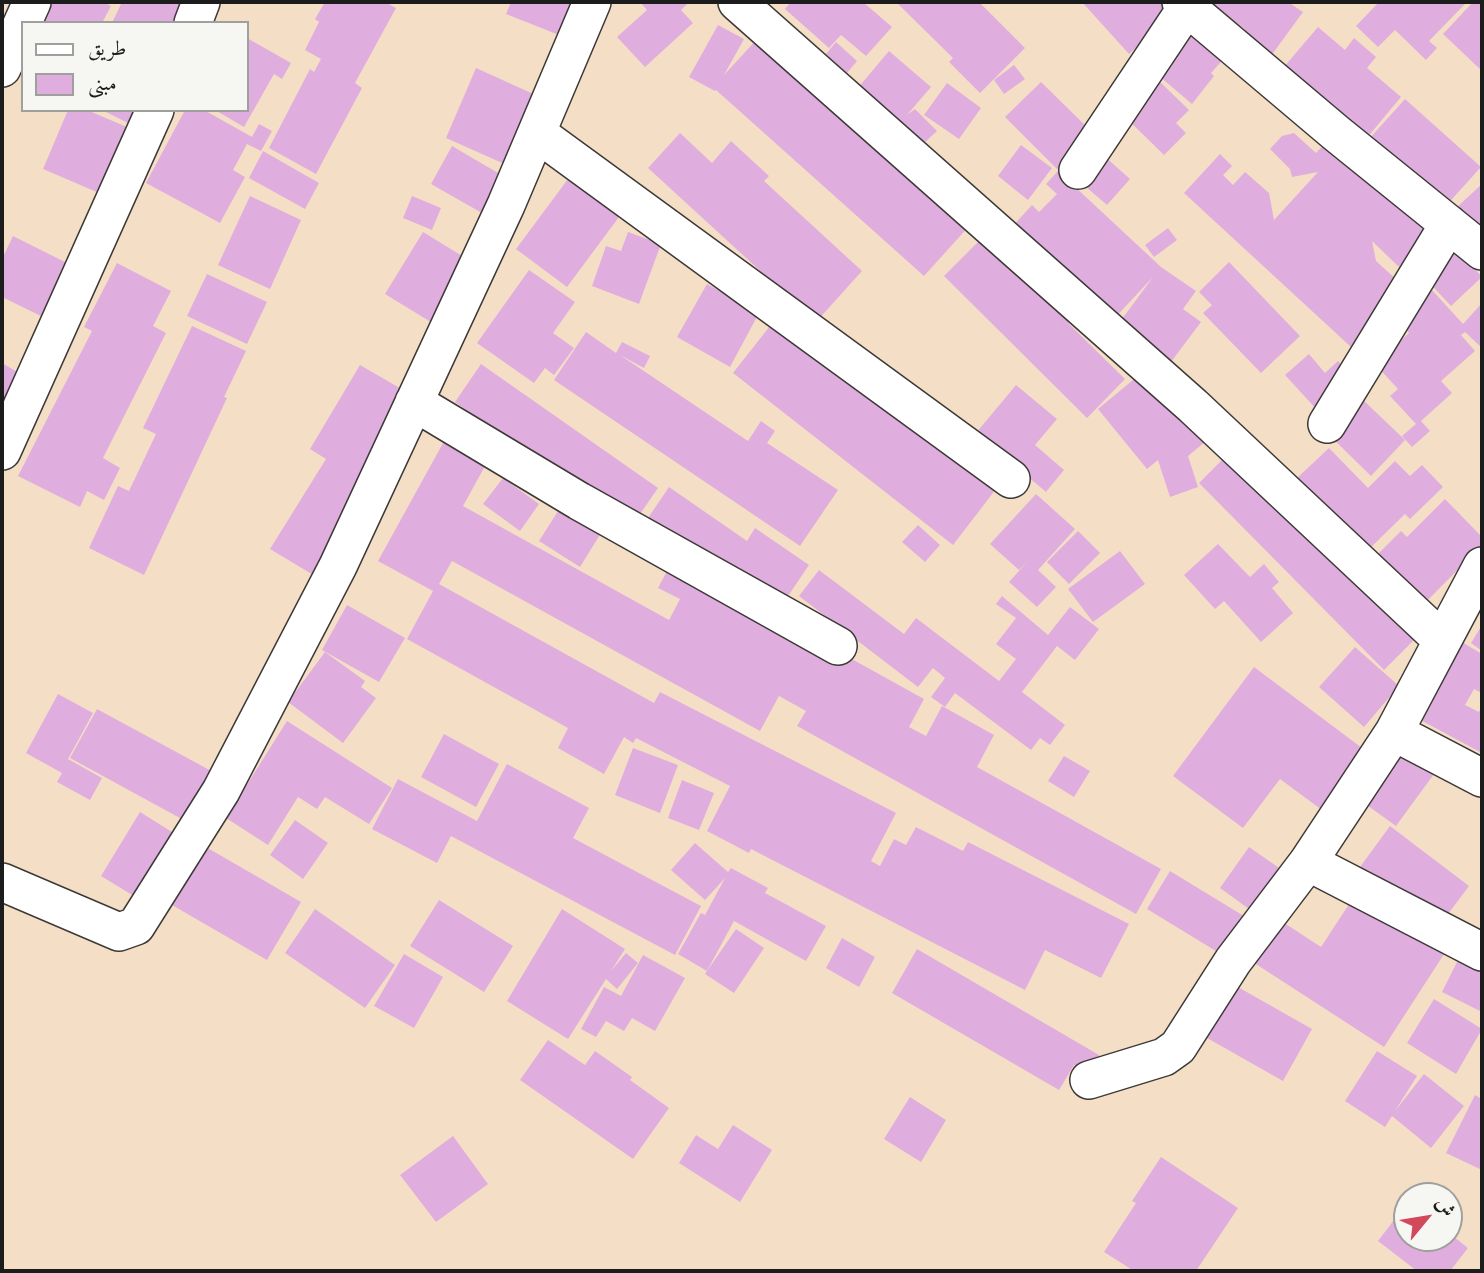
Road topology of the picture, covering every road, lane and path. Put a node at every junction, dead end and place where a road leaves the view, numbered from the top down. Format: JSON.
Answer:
{"nodes":[{"id":1,"x":32,"y":2,"type":"edge"},
{"id":2,"x":201,"y":2,"type":"edge"},
{"id":3,"x":592,"y":2,"type":"edge"},
{"id":4,"x":737,"y":2,"type":"edge"},
{"id":5,"x":1184,"y":4,"type":"edge"},
{"id":6,"x":23,"y":21,"type":"edge"},
{"id":7,"x":194,"y":21,"type":"edge"},
{"id":8,"x":21,"y":26,"type":"edge"},
{"id":9,"x":2,"y":68,"type":"edge"},
{"id":10,"x":154,"y":112,"type":"edge"},
{"id":11,"x":537,"y":133,"type":"junction"},
{"id":12,"x":1079,"y":170,"type":"dead end"},
{"id":13,"x":1449,"y":224,"type":"junction"},
{"id":14,"x":1482,"y":251,"type":"edge"},
{"id":15,"x":414,"y":402,"type":"junction"},
{"id":16,"x":1327,"y":424,"type":"dead end"},
{"id":17,"x":2,"y":451,"type":"edge"},
{"id":18,"x":1010,"y":479,"type":"dead end"},
{"id":19,"x":1482,"y":566,"type":"edge"},
{"id":20,"x":1442,"y":640,"type":"junction"},
{"id":21,"x":838,"y":646,"type":"dead end"},
{"id":22,"x":1394,"y":732,"type":"junction"},
{"id":23,"x":1482,"y":778,"type":"edge"},
{"id":24,"x":1308,"y":862,"type":"junction"},
{"id":25,"x":2,"y":882,"type":"edge"},
{"id":26,"x":1482,"y":952,"type":"edge"},
{"id":27,"x":1088,"y":1080,"type":"dead end"}],
"edges":[{"from":1,"to":6,"type":"street"},
{"from":2,"to":7,"type":"street"},
{"from":3,"to":11,"type":"street"},
{"from":4,"to":20,"type":"street"},
{"from":5,"to":12,"type":"street"},
{"from":5,"to":13,"type":"street"},
{"from":8,"to":9,"type":"street"},
{"from":10,"to":17,"type":"street"},
{"from":11,"to":15,"type":"street"},
{"from":11,"to":18,"type":"street"},
{"from":13,"to":14,"type":"street"},
{"from":13,"to":16,"type":"street"},
{"from":15,"to":21,"type":"street"},
{"from":15,"to":25,"type":"street"},
{"from":19,"to":20,"type":"street"},
{"from":20,"to":22,"type":"street"},
{"from":22,"to":23,"type":"street"},
{"from":22,"to":24,"type":"street"},
{"from":24,"to":26,"type":"street"},
{"from":24,"to":27,"type":"street"}]}
